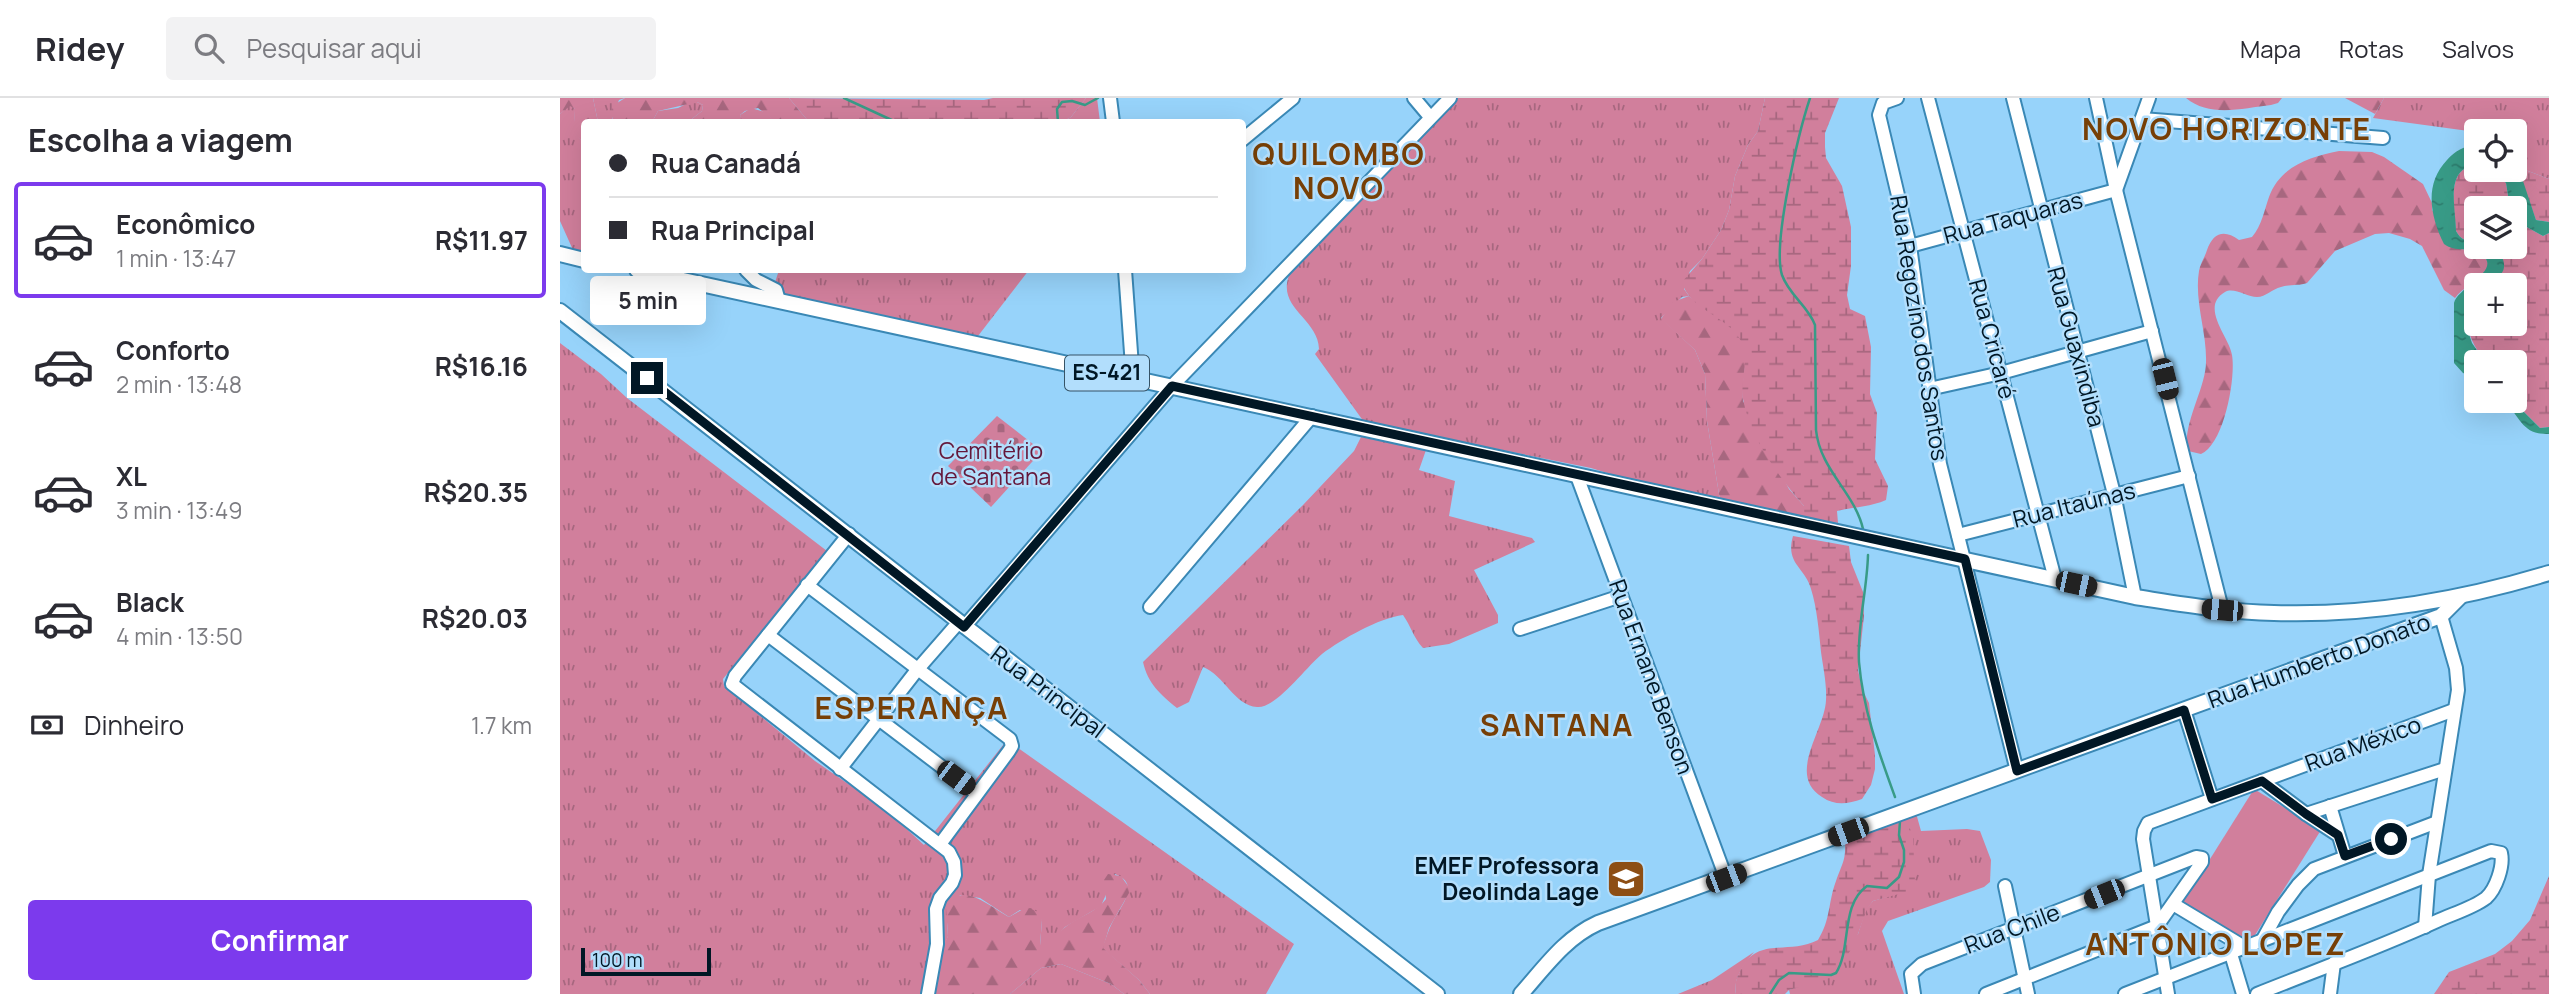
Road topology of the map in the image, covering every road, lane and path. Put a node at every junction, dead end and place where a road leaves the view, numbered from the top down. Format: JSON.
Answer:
{"nodes":[{"id":1,"x":1110,"y":98,"type":"edge"},
{"id":2,"x":1293,"y":98,"type":"edge"},
{"id":3,"x":1415,"y":98,"type":"edge"},
{"id":4,"x":1450,"y":98,"type":"edge"},
{"id":5,"x":1928,"y":98,"type":"edge"},
{"id":6,"x":2013,"y":98,"type":"edge"},
{"id":7,"x":2096,"y":98,"type":"edge"},
{"id":8,"x":2149,"y":98,"type":"edge"},
{"id":9,"x":1892,"y":99,"type":"edge"},
{"id":10,"x":1430,"y":117,"type":"junction"},
{"id":11,"x":1113,"y":119,"type":"edge"},
{"id":12,"x":2142,"y":119,"type":"junction"},
{"id":13,"x":1246,"y":137,"type":"edge"},
{"id":14,"x":2383,"y":138,"type":"dead end"},
{"id":15,"x":2116,"y":190,"type":"junction"},
{"id":16,"x":2040,"y":210,"type":"junction"},
{"id":17,"x":1964,"y":232,"type":"junction"},
{"id":18,"x":1910,"y":246,"type":"junction"},
{"id":19,"x":562,"y":256,"type":"edge"},
{"id":20,"x":581,"y":259,"type":"edge"},
{"id":21,"x":651,"y":273,"type":"edge"},
{"id":22,"x":749,"y":273,"type":"edge"},
{"id":23,"x":1125,"y":273,"type":"edge"},
{"id":24,"x":779,"y":301,"type":"junction"},
{"id":25,"x":560,"y":311,"type":"edge"},
{"id":26,"x":2152,"y":331,"type":"junction"},
{"id":27,"x":2078,"y":352,"type":"junction"},
{"id":28,"x":2001,"y":373,"type":"junction"},
{"id":29,"x":1133,"y":380,"type":"junction"},
{"id":30,"x":1172,"y":386,"type":"junction"},
{"id":31,"x":1928,"y":389,"type":"junction"},
{"id":32,"x":1312,"y":416,"type":"junction"},
{"id":33,"x":1577,"y":476,"type":"junction"},
{"id":34,"x":2189,"y":476,"type":"junction"},
{"id":35,"x":2114,"y":494,"type":"junction"},
{"id":36,"x":2038,"y":514,"type":"junction"},
{"id":37,"x":849,"y":534,"type":"junction"},
{"id":38,"x":1958,"y":535,"type":"junction"},
{"id":39,"x":1965,"y":559,"type":"junction"},
{"id":40,"x":2549,"y":573,"type":"edge"},
{"id":41,"x":2055,"y":579,"type":"junction"},
{"id":42,"x":807,"y":585,"type":"junction"},
{"id":43,"x":1621,"y":596,"type":"junction"},
{"id":44,"x":2461,"y":596,"type":"junction"},
{"id":45,"x":2135,"y":597,"type":"junction"},
{"id":46,"x":1150,"y":607,"type":"dead end"},
{"id":47,"x":2222,"y":610,"type":"junction"},
{"id":48,"x":2441,"y":617,"type":"junction"},
{"id":49,"x":961,"y":625,"type":"junction"},
{"id":50,"x":1520,"y":629,"type":"dead end"},
{"id":51,"x":768,"y":635,"type":"junction"},
{"id":52,"x":917,"y":670,"type":"junction"},
{"id":53,"x":2184,"y":710,"type":"junction"},
{"id":54,"x":2454,"y":710,"type":"junction"},
{"id":55,"x":878,"y":719,"type":"junction"},
{"id":56,"x":841,"y":769,"type":"junction"},
{"id":57,"x":2445,"y":769,"type":"junction"},
{"id":58,"x":2017,"y":771,"type":"junction"},
{"id":59,"x":2262,"y":781,"type":"junction"},
{"id":60,"x":976,"y":793,"type":"junction"},
{"id":61,"x":2212,"y":799,"type":"junction"},
{"id":62,"x":2330,"y":806,"type":"junction"},
{"id":63,"x":2306,"y":814,"type":"junction"},
{"id":64,"x":2437,"y":822,"type":"junction"},
{"id":65,"x":2338,"y":835,"type":"junction"},
{"id":66,"x":941,"y":843,"type":"junction"},
{"id":67,"x":2345,"y":856,"type":"junction"},
{"id":68,"x":2429,"y":875,"type":"junction"},
{"id":69,"x":2149,"y":876,"type":"junction"},
{"id":70,"x":1726,"y":878,"type":"junction"},
{"id":71,"x":2006,"y":886,"type":"dead end"},
{"id":72,"x":2173,"y":904,"type":"junction"},
{"id":73,"x":2157,"y":926,"type":"junction"},
{"id":74,"x":2425,"y":927,"type":"junction"},
{"id":75,"x":2014,"y":929,"type":"junction"},
{"id":76,"x":2262,"y":941,"type":"junction"},
{"id":77,"x":2246,"y":948,"type":"junction"},
{"id":78,"x":2231,"y":954,"type":"junction"},
{"id":79,"x":2334,"y":963,"type":"junction"},
{"id":80,"x":2165,"y":978,"type":"junction"},
{"id":81,"x":2025,"y":979,"type":"junction"},
{"id":82,"x":1913,"y":990,"type":"edge"},
{"id":83,"x":928,"y":994,"type":"edge"},
{"id":84,"x":1437,"y":994,"type":"edge"},
{"id":85,"x":1521,"y":994,"type":"edge"},
{"id":86,"x":1986,"y":994,"type":"edge"},
{"id":87,"x":2028,"y":994,"type":"edge"},
{"id":88,"x":2125,"y":994,"type":"edge"},
{"id":89,"x":2168,"y":994,"type":"edge"},
{"id":90,"x":2243,"y":994,"type":"edge"},
{"id":91,"x":2257,"y":994,"type":"edge"},
{"id":92,"x":2330,"y":994,"type":"edge"}],
"edges":[{"from":1,"to":11,"type":"street"},
{"from":2,"to":13,"type":"street"},
{"from":3,"to":10,"type":"street"},
{"from":4,"to":10,"type":"street"},
{"from":5,"to":17,"type":"street","name":"Rua Cricaré"},
{"from":6,"to":16,"type":"street","name":"Rua Guaxindiba"},
{"from":7,"to":15,"type":"street"},
{"from":8,"to":12,"type":"street"},
{"from":9,"to":18,"type":"street","name":"Rua Regozino dos Santos"},
{"from":10,"to":30,"type":"street"},
{"from":12,"to":14,"type":"street"},
{"from":12,"to":15,"type":"street"},
{"from":15,"to":16,"type":"street","name":"Rua Taquaras"},
{"from":15,"to":26,"type":"street"},
{"from":16,"to":17,"type":"street","name":"Rua Taquaras"},
{"from":16,"to":27,"type":"street","name":"Rua Guaxindiba"},
{"from":17,"to":18,"type":"street","name":"Rua Taquaras"},
{"from":17,"to":28,"type":"street","name":"Rua Cricaré"},
{"from":18,"to":31,"type":"street","name":"Rua Regozino dos Santos"},
{"from":19,"to":20,"type":"main road"},
{"from":21,"to":24,"type":"main road","number":"ES-421"},
{"from":22,"to":24,"type":"street"},
{"from":23,"to":29,"type":"street"},
{"from":24,"to":29,"type":"main road","number":"ES-421"},
{"from":25,"to":37,"type":"main road","name":"Rua Principal"},
{"from":26,"to":27,"type":"street"},
{"from":26,"to":34,"type":"street"},
{"from":27,"to":28,"type":"street"},
{"from":27,"to":35,"type":"street","name":"Rua Guaxindiba"},
{"from":28,"to":31,"type":"street"},
{"from":28,"to":36,"type":"street","name":"Rua Cricaré"},
{"from":29,"to":30,"type":"main road","number":"ES-421"},
{"from":30,"to":32,"type":"main road","number":"ES-421"},
{"from":30,"to":49,"type":"street"},
{"from":31,"to":38,"type":"street","name":"Rua Regozino dos Santos"},
{"from":32,"to":33,"type":"main road","number":"ES-421"},
{"from":32,"to":46,"type":"street"},
{"from":33,"to":39,"type":"main road","number":"ES-421"},
{"from":33,"to":43,"type":"street","name":"Rua Ernane Benson"},
{"from":34,"to":35,"type":"street","name":"Rua Itaúnas"},
{"from":34,"to":47,"type":"street"},
{"from":35,"to":36,"type":"street","name":"Rua Itaúnas"},
{"from":35,"to":45,"type":"street","name":"Rua Guaxindiba"},
{"from":36,"to":38,"type":"street","name":"Rua Itaúnas"},
{"from":36,"to":41,"type":"street","name":"Rua Cricaré"},
{"from":37,"to":42,"type":"street"},
{"from":37,"to":49,"type":"main road","name":"Rua Principal"},
{"from":38,"to":39,"type":"street","name":"Rua Regozino dos Santos"},
{"from":39,"to":41,"type":"main road","number":"ES-421"},
{"from":39,"to":58,"type":"street","name":"Rua Regozino dos Santos"},
{"from":40,"to":44,"type":"main road","number":"ES-421"},
{"from":41,"to":45,"type":"main road","number":"ES-421"},
{"from":42,"to":51,"type":"street"},
{"from":42,"to":52,"type":"street"},
{"from":43,"to":50,"type":"street"},
{"from":43,"to":70,"type":"street","name":"Rua Ernane Benson"},
{"from":44,"to":47,"type":"main road","number":"ES-421"},
{"from":44,"to":48,"type":"main road","name":"Rua Humberto Donato"},
{"from":45,"to":47,"type":"main road","number":"ES-421"},
{"from":48,"to":53,"type":"main road","name":"Rua Humberto Donato"},
{"from":48,"to":54,"type":"street"},
{"from":49,"to":52,"type":"street"},
{"from":49,"to":84,"type":"main road","name":"Rua Principal"},
{"from":51,"to":55,"type":"street"},
{"from":51,"to":56,"type":"street"},
{"from":52,"to":55,"type":"street"},
{"from":52,"to":60,"type":"street"},
{"from":53,"to":58,"type":"main road","name":"Rua Humberto Donato"},
{"from":53,"to":61,"type":"street"},
{"from":54,"to":57,"type":"street"},
{"from":54,"to":59,"type":"street","name":"Rua México"},
{"from":55,"to":56,"type":"street"},
{"from":55,"to":60,"type":"street"},
{"from":56,"to":66,"type":"street"},
{"from":57,"to":62,"type":"street"},
{"from":57,"to":64,"type":"street"},
{"from":58,"to":70,"type":"main road","name":"Rua Humberto Donato"},
{"from":59,"to":61,"type":"street","name":"Rua México"},
{"from":59,"to":63,"type":"street"},
{"from":60,"to":66,"type":"street"},
{"from":61,"to":69,"type":"street","name":"Rua México"},
{"from":62,"to":63,"type":"street"},
{"from":62,"to":65,"type":"street"},
{"from":63,"to":65,"type":"street"},
{"from":64,"to":67,"type":"street"},
{"from":64,"to":68,"type":"street"},
{"from":65,"to":67,"type":"street"},
{"from":66,"to":83,"type":"street"},
{"from":67,"to":76,"type":"street"},
{"from":68,"to":74,"type":"street"},
{"from":68,"to":74,"type":"street"},
{"from":68,"to":76,"type":"street"},
{"from":69,"to":72,"type":"street","name":"Rua Chile"},
{"from":69,"to":73,"type":"street"},
{"from":69,"to":75,"type":"street","name":"Rua Chile"},
{"from":70,"to":85,"type":"main road","name":"Rua Humberto Donato"},
{"from":71,"to":75,"type":"street"},
{"from":72,"to":73,"type":"street"},
{"from":72,"to":77,"type":"street"},
{"from":73,"to":80,"type":"street"},
{"from":73,"to":81,"type":"street"},
{"from":74,"to":79,"type":"street"},
{"from":75,"to":81,"type":"street"},
{"from":75,"to":82,"type":"street","name":"Rua Chile"},
{"from":76,"to":77,"type":"street"},
{"from":77,"to":78,"type":"street"},
{"from":78,"to":80,"type":"street"},
{"from":78,"to":90,"type":"street"},
{"from":79,"to":91,"type":"street"},
{"from":79,"to":92,"type":"street"},
{"from":80,"to":88,"type":"street"},
{"from":80,"to":89,"type":"street"},
{"from":81,"to":86,"type":"street"},
{"from":81,"to":87,"type":"street"}]}
